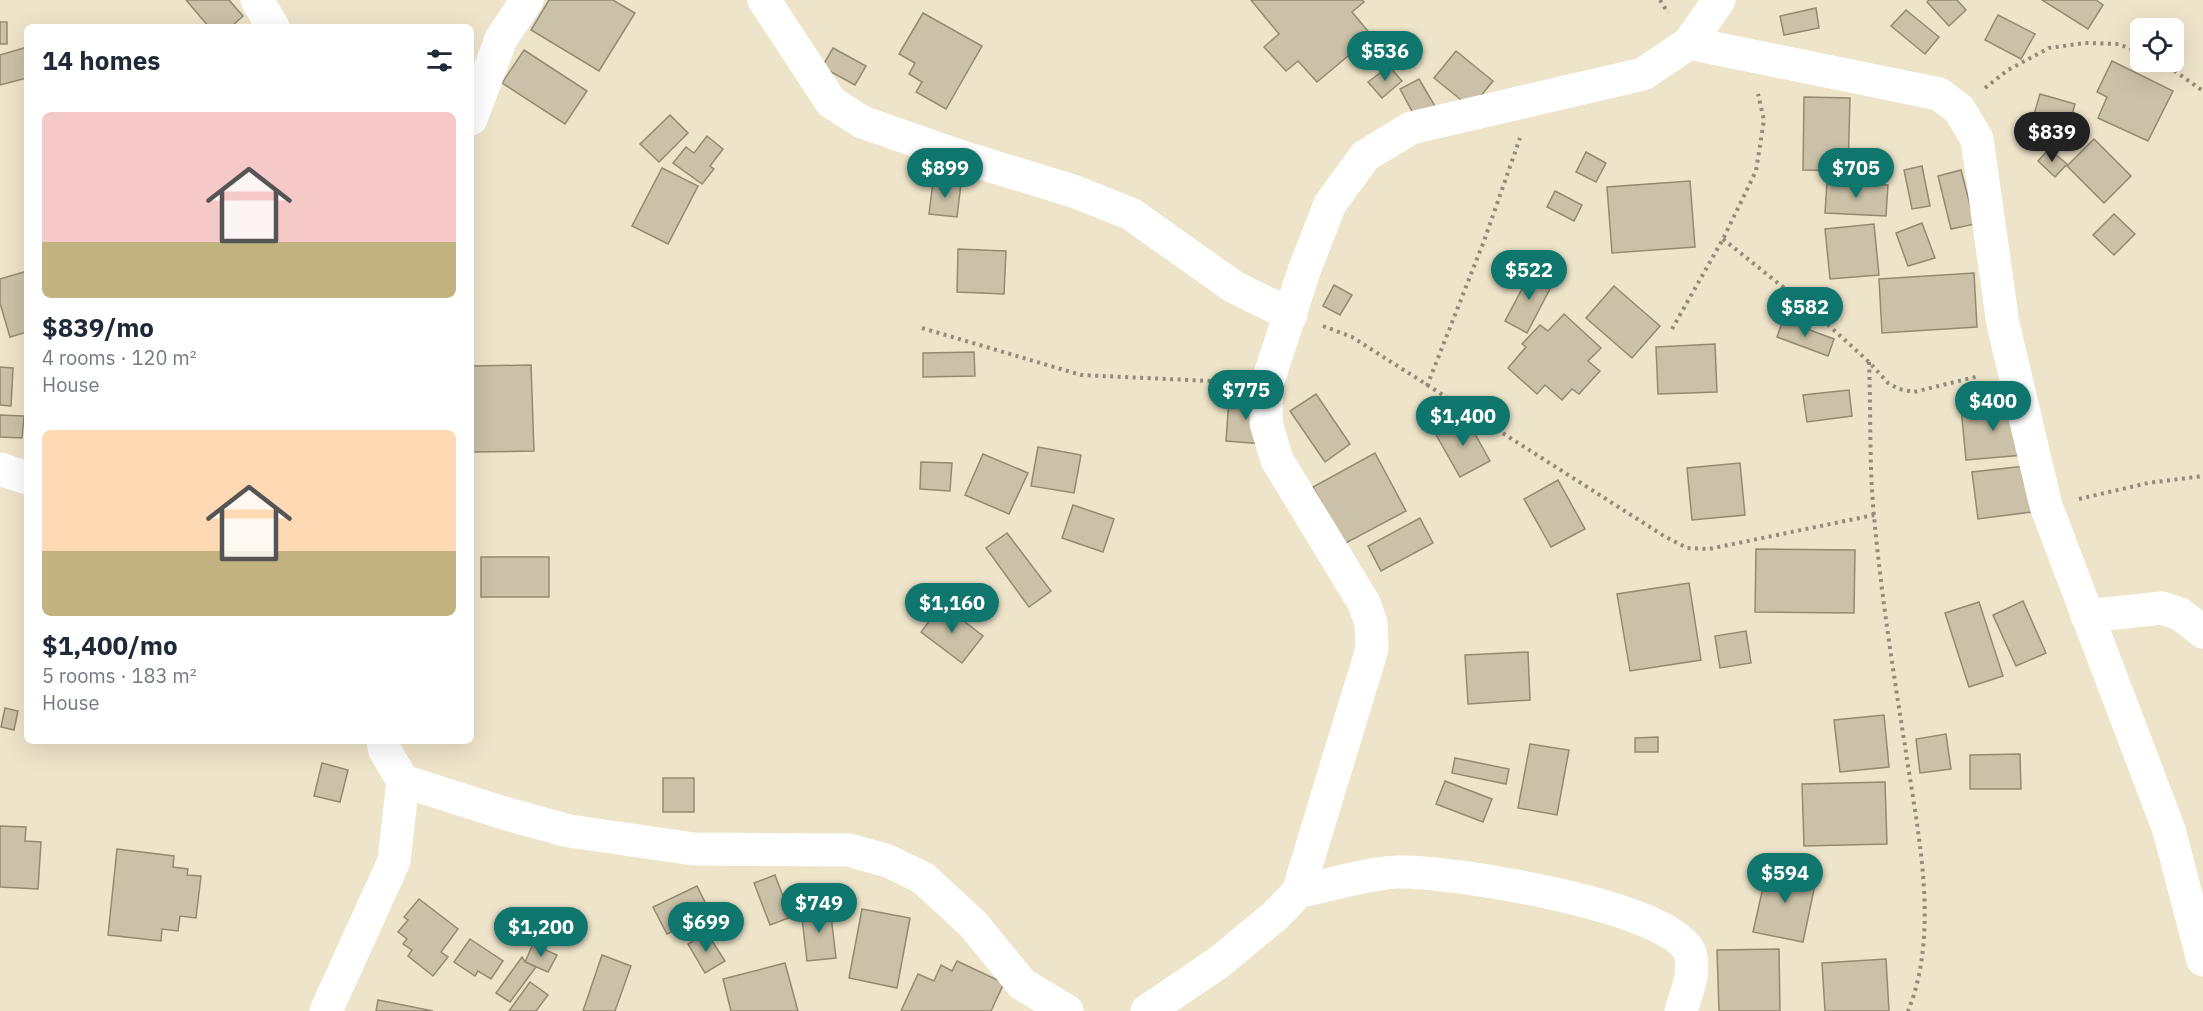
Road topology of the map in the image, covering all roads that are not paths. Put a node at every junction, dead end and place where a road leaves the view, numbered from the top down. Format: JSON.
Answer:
{"nodes":[{"id":1,"x":257,"y":0,"type":"edge"},
{"id":2,"x":528,"y":0,"type":"edge"},
{"id":3,"x":764,"y":0,"type":"edge"},
{"id":4,"x":1719,"y":0,"type":"edge"},
{"id":5,"x":271,"y":24,"type":"edge"},
{"id":6,"x":1689,"y":43,"type":"junction"},
{"id":7,"x":474,"y":111,"type":"edge"},
{"id":8,"x":1291,"y":315,"type":"junction"},
{"id":9,"x":0,"y":469,"type":"edge"},
{"id":10,"x":24,"y":477,"type":"edge"},
{"id":11,"x":2087,"y":616,"type":"junction"},
{"id":12,"x":2203,"y":632,"type":"edge"},
{"id":13,"x":384,"y":744,"type":"edge"},
{"id":14,"x":403,"y":781,"type":"junction"},
{"id":15,"x":1299,"y":892,"type":"junction"},
{"id":16,"x":2203,"y":960,"type":"edge"},
{"id":17,"x":326,"y":1011,"type":"edge"},
{"id":18,"x":1067,"y":1011,"type":"edge"},
{"id":19,"x":1147,"y":1011,"type":"edge"},
{"id":20,"x":1681,"y":1011,"type":"edge"}],
"edges":[{"from":1,"to":5,"type":"street"},
{"from":2,"to":7,"type":"street"},
{"from":3,"to":8,"type":"street"},
{"from":4,"to":6,"type":"street"},
{"from":6,"to":8,"type":"street"},
{"from":6,"to":11,"type":"street"},
{"from":8,"to":15,"type":"street"},
{"from":9,"to":10,"type":"street"},
{"from":11,"to":12,"type":"street"},
{"from":11,"to":16,"type":"street"},
{"from":13,"to":14,"type":"street"},
{"from":14,"to":17,"type":"street"},
{"from":14,"to":18,"type":"street"},
{"from":15,"to":19,"type":"street"},
{"from":15,"to":20,"type":"street"}]}
